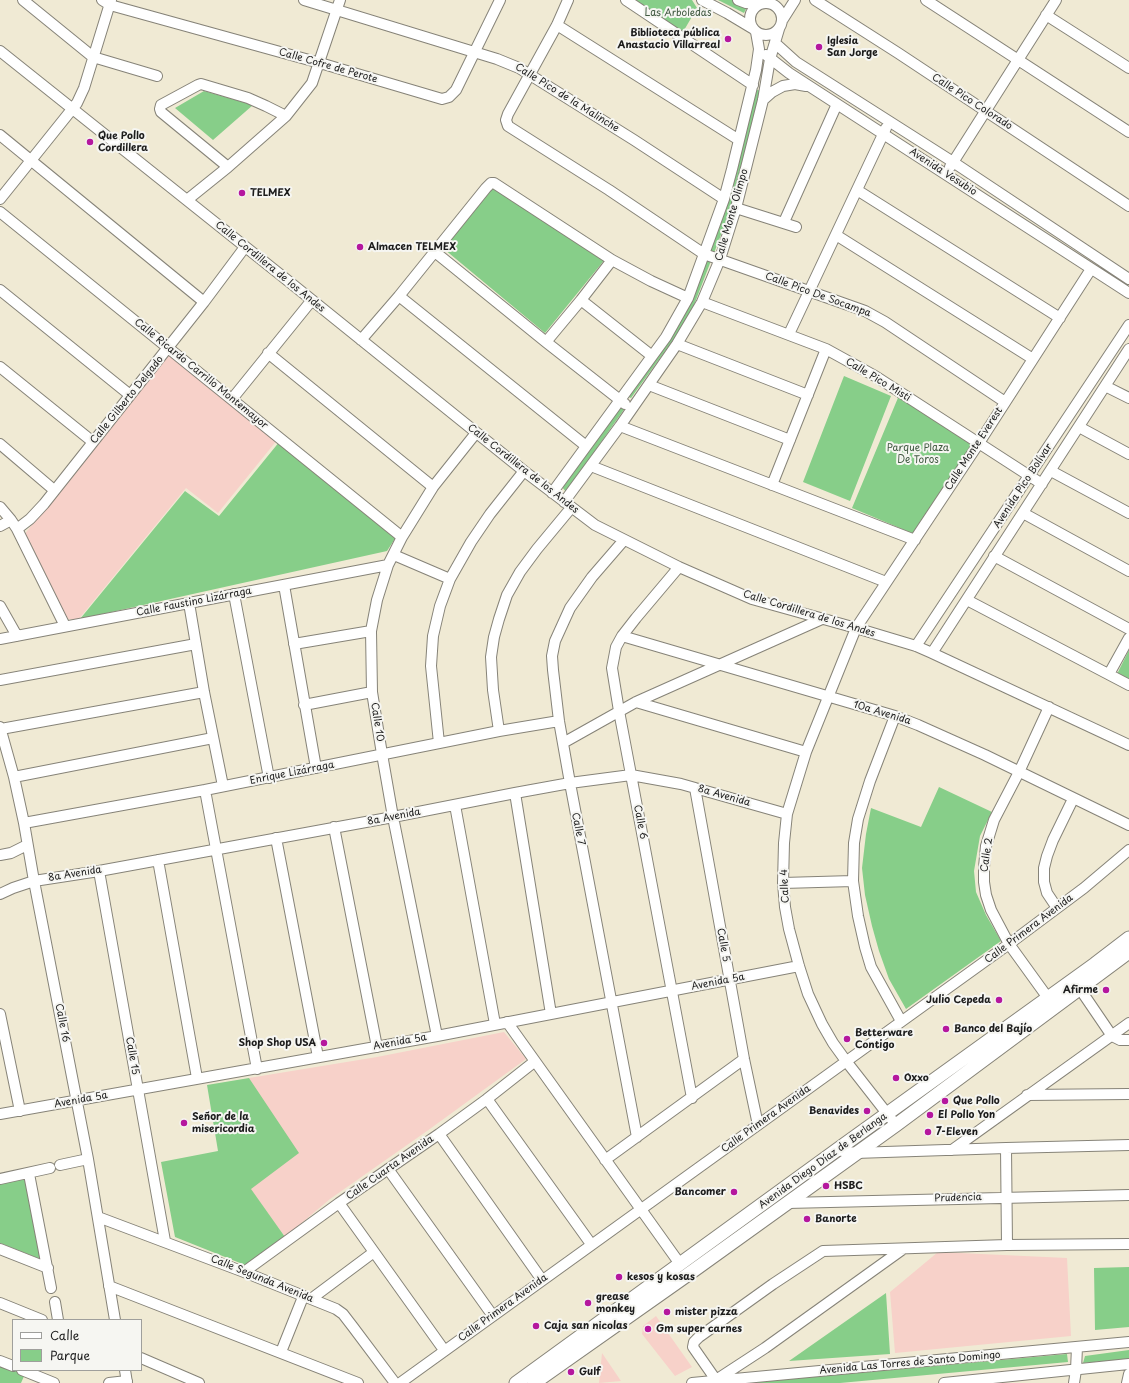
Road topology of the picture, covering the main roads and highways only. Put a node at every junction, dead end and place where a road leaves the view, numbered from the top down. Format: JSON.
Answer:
{"nodes":[{"id":1,"x":1129,"y":938,"type":"edge"},
{"id":2,"x":1129,"y":952,"type":"edge"},
{"id":3,"x":516,"y":1383,"type":"edge"},
{"id":4,"x":534,"y":1383,"type":"edge"}],
"edges":[{"from":1,"to":3,"type":"main road","name":"Avenida Diego Díaz de Berlanga"},
{"from":2,"to":4,"type":"main road","name":"Avenida Diego Díaz de Berlanga"}]}
